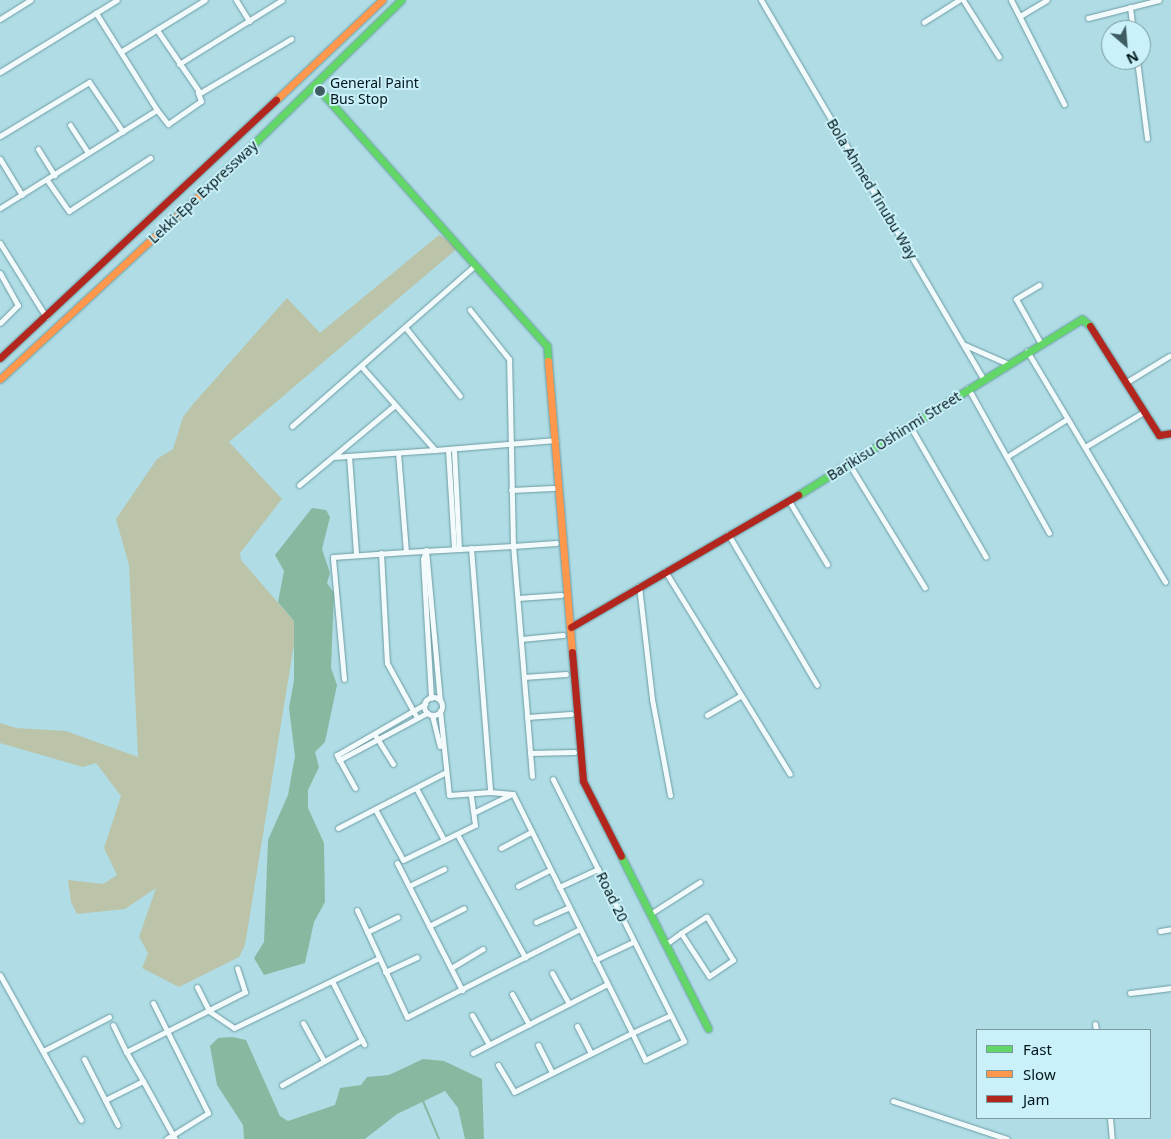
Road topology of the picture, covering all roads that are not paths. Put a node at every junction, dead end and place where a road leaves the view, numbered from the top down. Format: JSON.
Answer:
{"nodes":[{"id":1,"x":31,"y":0,"type":"edge"},
{"id":2,"x":117,"y":0,"type":"edge"},
{"id":3,"x":205,"y":0,"type":"edge"},
{"id":4,"x":236,"y":0,"type":"edge"},
{"id":5,"x":282,"y":0,"type":"edge"},
{"id":6,"x":382,"y":0,"type":"edge"},
{"id":7,"x":401,"y":0,"type":"edge"},
{"id":8,"x":761,"y":0,"type":"edge"},
{"id":9,"x":959,"y":0,"type":"edge"},
{"id":10,"x":963,"y":0,"type":"edge"},
{"id":11,"x":1011,"y":0,"type":"edge"},
{"id":12,"x":1047,"y":0,"type":"edge"},
{"id":13,"x":1159,"y":0,"type":"edge"},
{"id":14,"x":1130,"y":7,"type":"junction"},
{"id":15,"x":96,"y":13,"type":"junction"},
{"id":16,"x":1020,"y":16,"type":"junction"},
{"id":17,"x":1088,"y":18,"type":"dead end"},
{"id":18,"x":0,"y":20,"type":"edge"},
{"id":19,"x":1132,"y":20,"type":"edge"},
{"id":20,"x":248,"y":21,"type":"junction"},
{"id":21,"x":924,"y":22,"type":"dead end"},
{"id":22,"x":158,"y":30,"type":"junction"},
{"id":23,"x":291,"y":39,"type":"dead end"},
{"id":24,"x":122,"y":51,"type":"junction"},
{"id":25,"x":999,"y":57,"type":"dead end"},
{"id":26,"x":180,"y":64,"type":"junction"},
{"id":27,"x":1138,"y":70,"type":"edge"},
{"id":28,"x":0,"y":72,"type":"edge"},
{"id":29,"x":317,"y":87,"type":"junction"},
{"id":30,"x":198,"y":92,"type":"junction"},
{"id":31,"x":1064,"y":104,"type":"dead end"},
{"id":32,"x":157,"y":110,"type":"junction"},
{"id":33,"x":70,"y":125,"type":"dead end"},
{"id":34,"x":123,"y":132,"type":"junction"},
{"id":35,"x":0,"y":136,"type":"edge"},
{"id":36,"x":1147,"y":138,"type":"dead end"},
{"id":37,"x":38,"y":149,"type":"dead end"},
{"id":38,"x":88,"y":153,"type":"junction"},
{"id":39,"x":150,"y":158,"type":"dead end"},
{"id":40,"x":0,"y":159,"type":"edge"},
{"id":41,"x":54,"y":175,"type":"junction"},
{"id":42,"x":47,"y":180,"type":"junction"},
{"id":43,"x":22,"y":195,"type":"junction"},
{"id":44,"x":0,"y":208,"type":"edge"},
{"id":45,"x":0,"y":243,"type":"edge"},
{"id":46,"x":472,"y":268,"type":"dead end"},
{"id":47,"x":0,"y":272,"type":"edge"},
{"id":48,"x":1038,"y":285,"type":"dead end"},
{"id":49,"x":470,"y":310,"type":"dead end"},
{"id":50,"x":47,"y":317,"type":"junction"},
{"id":51,"x":0,"y":323,"type":"edge"},
{"id":52,"x":405,"y":327,"type":"junction"},
{"id":53,"x":1040,"y":342,"type":"junction"},
{"id":54,"x":965,"y":345,"type":"junction"},
{"id":55,"x":1026,"y":350,"type":"junction"},
{"id":56,"x":1169,"y":356,"type":"dead end"},
{"id":57,"x":0,"y":358,"type":"edge"},
{"id":58,"x":1006,"y":363,"type":"junction"},
{"id":59,"x":360,"y":366,"type":"junction"},
{"id":60,"x":982,"y":378,"type":"junction"},
{"id":61,"x":0,"y":379,"type":"edge"},
{"id":62,"x":1125,"y":383,"type":"junction"},
{"id":63,"x":968,"y":388,"type":"junction"},
{"id":64,"x":460,"y":396,"type":"dead end"},
{"id":65,"x":395,"y":405,"type":"junction"},
{"id":66,"x":1142,"y":413,"type":"junction"},
{"id":67,"x":1067,"y":419,"type":"junction"},
{"id":68,"x":292,"y":426,"type":"dead end"},
{"id":69,"x":910,"y":426,"type":"junction"},
{"id":70,"x":1171,"y":433,"type":"edge"},
{"id":71,"x":556,"y":440,"type":"junction"},
{"id":72,"x":509,"y":444,"type":"junction"},
{"id":73,"x":1085,"y":447,"type":"junction"},
{"id":74,"x":435,"y":450,"type":"junction"},
{"id":75,"x":451,"y":450,"type":"junction"},
{"id":76,"x":398,"y":453,"type":"junction"},
{"id":77,"x":349,"y":456,"type":"junction"},
{"id":78,"x":1008,"y":456,"type":"junction"},
{"id":79,"x":332,"y":457,"type":"junction"},
{"id":80,"x":849,"y":464,"type":"junction"},
{"id":81,"x":300,"y":485,"type":"dead end"},
{"id":82,"x":553,"y":488,"type":"dead end"},
{"id":83,"x":511,"y":490,"type":"junction"},
{"id":84,"x":789,"y":501,"type":"junction"},
{"id":85,"x":1049,"y":533,"type":"dead end"},
{"id":86,"x":728,"y":534,"type":"junction"},
{"id":87,"x":556,"y":543,"type":"dead end"},
{"id":88,"x":513,"y":546,"type":"junction"},
{"id":89,"x":471,"y":548,"type":"junction"},
{"id":90,"x":456,"y":549,"type":"junction"},
{"id":91,"x":426,"y":550,"type":"junction"},
{"id":92,"x":406,"y":552,"type":"junction"},
{"id":93,"x":381,"y":553,"type":"junction"},
{"id":94,"x":356,"y":554,"type":"junction"},
{"id":95,"x":986,"y":557,"type":"dead end"},
{"id":96,"x":826,"y":564,"type":"dead end"},
{"id":97,"x":665,"y":570,"type":"junction"},
{"id":98,"x":1165,"y":582,"type":"dead end"},
{"id":99,"x":640,"y":586,"type":"junction"},
{"id":100,"x":926,"y":588,"type":"dead end"},
{"id":101,"x":561,"y":594,"type":"dead end"},
{"id":102,"x":518,"y":598,"type":"junction"},
{"id":103,"x":571,"y":626,"type":"junction"},
{"id":104,"x":563,"y":634,"type":"dead end"},
{"id":105,"x":521,"y":639,"type":"junction"},
{"id":106,"x":566,"y":674,"type":"dead end"},
{"id":107,"x":524,"y":677,"type":"junction"},
{"id":108,"x":344,"y":679,"type":"dead end"},
{"id":109,"x":817,"y":685,"type":"dead end"},
{"id":110,"x":740,"y":696,"type":"junction"},
{"id":111,"x":431,"y":698,"type":"junction"},
{"id":112,"x":440,"y":700,"type":"junction"},
{"id":113,"x":425,"y":704,"type":"junction"},
{"id":114,"x":440,"y":711,"type":"junction"},
{"id":115,"x":415,"y":713,"type":"junction"},
{"id":116,"x":430,"y":714,"type":"junction"},
{"id":117,"x":571,"y":714,"type":"dead end"},
{"id":118,"x":707,"y":715,"type":"dead end"},
{"id":119,"x":527,"y":717,"type":"junction"},
{"id":120,"x":375,"y":735,"type":"junction"},
{"id":121,"x":574,"y":752,"type":"dead end"},
{"id":122,"x":530,"y":753,"type":"junction"},
{"id":123,"x":443,"y":759,"type":"junction"},
{"id":124,"x":393,"y":764,"type":"dead end"},
{"id":125,"x":444,"y":773,"type":"junction"},
{"id":126,"x":790,"y":774,"type":"dead end"},
{"id":127,"x":532,"y":776,"type":"dead end"},
{"id":128,"x":553,"y":779,"type":"dead end"},
{"id":129,"x":355,"y":788,"type":"dead end"},
{"id":130,"x":416,"y":788,"type":"junction"},
{"id":131,"x":490,"y":792,"type":"junction"},
{"id":132,"x":513,"y":794,"type":"junction"},
{"id":133,"x":471,"y":795,"type":"junction"},
{"id":134,"x":670,"y":795,"type":"dead end"},
{"id":135,"x":375,"y":809,"type":"junction"},
{"id":136,"x":475,"y":812,"type":"junction"},
{"id":137,"x":338,"y":828,"type":"dead end"},
{"id":138,"x":531,"y":832,"type":"junction"},
{"id":139,"x":457,"y":834,"type":"junction"},
{"id":140,"x":444,"y":840,"type":"junction"},
{"id":141,"x":501,"y":848,"type":"dead end"},
{"id":142,"x":397,"y":863,"type":"dead end"},
{"id":143,"x":444,"y":869,"type":"dead end"},
{"id":144,"x":598,"y":869,"type":"junction"},
{"id":145,"x":550,"y":870,"type":"junction"},
{"id":146,"x":700,"y":882,"type":"dead end"},
{"id":147,"x":409,"y":886,"type":"junction"},
{"id":148,"x":518,"y":886,"type":"dead end"},
{"id":149,"x":559,"y":887,"type":"junction"},
{"id":150,"x":569,"y":907,"type":"junction"},
{"id":151,"x":464,"y":908,"type":"dead end"},
{"id":152,"x":357,"y":910,"type":"dead end"},
{"id":153,"x":650,"y":914,"type":"junction"},
{"id":154,"x":398,"y":917,"type":"dead end"},
{"id":155,"x":536,"y":922,"type":"dead end"},
{"id":156,"x":429,"y":926,"type":"junction"},
{"id":157,"x":580,"y":928,"type":"junction"},
{"id":158,"x":1171,"y":929,"type":"edge"},
{"id":159,"x":1160,"y":931,"type":"dead end"},
{"id":160,"x":367,"y":932,"type":"junction"},
{"id":161,"x":681,"y":933,"type":"junction"},
{"id":162,"x":633,"y":942,"type":"junction"},
{"id":163,"x":666,"y":944,"type":"junction"},
{"id":164,"x":483,"y":949,"type":"dead end"},
{"id":165,"x":416,"y":957,"type":"dead end"},
{"id":166,"x":525,"y":957,"type":"junction"},
{"id":167,"x":379,"y":958,"type":"junction"},
{"id":168,"x":595,"y":960,"type":"junction"},
{"id":169,"x":237,"y":968,"type":"dead end"},
{"id":170,"x":451,"y":968,"type":"junction"},
{"id":171,"x":386,"y":972,"type":"junction"},
{"id":172,"x":552,"y":973,"type":"dead end"},
{"id":173,"x":0,"y":975,"type":"edge"},
{"id":174,"x":332,"y":981,"type":"junction"},
{"id":175,"x":608,"y":984,"type":"junction"},
{"id":176,"x":197,"y":987,"type":"dead end"},
{"id":177,"x":1171,"y":988,"type":"edge"},
{"id":178,"x":462,"y":990,"type":"junction"},
{"id":179,"x":1130,"y":993,"type":"dead end"},
{"id":180,"x":512,"y":994,"type":"dead end"},
{"id":181,"x":154,"y":1003,"type":"dead end"},
{"id":182,"x":569,"y":1004,"type":"junction"},
{"id":183,"x":209,"y":1011,"type":"junction"},
{"id":184,"x":472,"y":1015,"type":"dead end"},
{"id":185,"x":669,"y":1016,"type":"junction"},
{"id":186,"x":109,"y":1017,"type":"dead end"},
{"id":187,"x":303,"y":1023,"type":"dead end"},
{"id":188,"x":113,"y":1025,"type":"dead end"},
{"id":189,"x":529,"y":1025,"type":"junction"},
{"id":190,"x":577,"y":1026,"type":"dead end"},
{"id":191,"x":708,"y":1028,"type":"dead end"},
{"id":192,"x":168,"y":1031,"type":"junction"},
{"id":193,"x":632,"y":1033,"type":"junction"},
{"id":194,"x":489,"y":1045,"type":"junction"},
{"id":195,"x":538,"y":1045,"type":"dead end"},
{"id":196,"x":45,"y":1050,"type":"junction"},
{"id":197,"x":126,"y":1052,"type":"junction"},
{"id":198,"x":473,"y":1053,"type":"dead end"},
{"id":199,"x":592,"y":1053,"type":"junction"},
{"id":200,"x":84,"y":1059,"type":"dead end"},
{"id":201,"x":324,"y":1061,"type":"junction"},
{"id":202,"x":498,"y":1065,"type":"dead end"},
{"id":203,"x":552,"y":1073,"type":"junction"},
{"id":204,"x":143,"y":1081,"type":"junction"},
{"id":205,"x":282,"y":1084,"type":"dead end"},
{"id":206,"x":106,"y":1100,"type":"junction"},
{"id":207,"x":893,"y":1101,"type":"dead end"},
{"id":208,"x":1110,"y":1119,"type":"edge"},
{"id":209,"x":81,"y":1120,"type":"dead end"},
{"id":210,"x":118,"y":1125,"type":"dead end"},
{"id":211,"x":174,"y":1137,"type":"edge"},
{"id":212,"x":166,"y":1139,"type":"edge"},
{"id":213,"x":1007,"y":1139,"type":"edge"},
{"id":214,"x":1112,"y":1139,"type":"edge"}],
"edges":[{"from":1,"to":18,"type":"street"},
{"from":2,"to":15,"type":"street"},
{"from":3,"to":22,"type":"street"},
{"from":4,"to":20,"type":"street"},
{"from":5,"to":20,"type":"street"},
{"from":6,"to":50,"type":"main road","name":"Lekki-Epe Expressway"},
{"from":7,"to":29,"type":"main road","name":"Lekki-Epe Expressway"},
{"from":8,"to":54,"type":"street","name":"Bola Ahmed Tinubu Way"},
{"from":9,"to":21,"type":"street"},
{"from":10,"to":25,"type":"street"},
{"from":11,"to":16,"type":"street"},
{"from":12,"to":16,"type":"street"},
{"from":13,"to":14,"type":"street"},
{"from":14,"to":17,"type":"street"},
{"from":14,"to":19,"type":"street"},
{"from":15,"to":24,"type":"street"},
{"from":15,"to":28,"type":"street"},
{"from":16,"to":31,"type":"street"},
{"from":20,"to":26,"type":"street"},
{"from":22,"to":24,"type":"street"},
{"from":22,"to":26,"type":"street"},
{"from":23,"to":30,"type":"street"},
{"from":24,"to":32,"type":"street"},
{"from":26,"to":30,"type":"street"},
{"from":27,"to":36,"type":"street"},
{"from":29,"to":61,"type":"main road","name":"Lekki-Epe Expressway"},
{"from":29,"to":71,"type":"main road"},
{"from":30,"to":32,"type":"street"},
{"from":32,"to":34,"type":"street"},
{"from":33,"to":38,"type":"street"},
{"from":34,"to":35,"type":"street"},
{"from":34,"to":38,"type":"street"},
{"from":37,"to":41,"type":"street"},
{"from":38,"to":41,"type":"street"},
{"from":39,"to":42,"type":"street"},
{"from":40,"to":43,"type":"street"},
{"from":41,"to":42,"type":"street"},
{"from":42,"to":43,"type":"street"},
{"from":43,"to":44,"type":"street"},
{"from":45,"to":50,"type":"street"},
{"from":46,"to":52,"type":"street"},
{"from":47,"to":51,"type":"street"},
{"from":48,"to":53,"type":"street"},
{"from":49,"to":72,"type":"street"},
{"from":50,"to":57,"type":"main road","name":"Lekki-Epe Expressway"},
{"from":52,"to":59,"type":"street"},
{"from":52,"to":64,"type":"street"},
{"from":53,"to":55,"type":"main road","name":"Barikisu Oshinmi Street"},
{"from":53,"to":62,"type":"main road","name":"Barikisu Oshinmi Street"},
{"from":54,"to":58,"type":"street"},
{"from":54,"to":60,"type":"street","name":"Bola Ahmed Tinubu Way"},
{"from":55,"to":58,"type":"main road","name":"Barikisu Oshinmi Street"},
{"from":55,"to":67,"type":"street"},
{"from":56,"to":62,"type":"street"},
{"from":58,"to":60,"type":"main road","name":"Barikisu Oshinmi Street"},
{"from":59,"to":65,"type":"street"},
{"from":59,"to":68,"type":"street"},
{"from":60,"to":63,"type":"main road","name":"Barikisu Oshinmi Street"},
{"from":62,"to":66,"type":"main road","name":"Barikisu Oshinmi Street"},
{"from":63,"to":69,"type":"main road","name":"Barikisu Oshinmi Street"},
{"from":63,"to":78,"type":"street"},
{"from":65,"to":74,"type":"street"},
{"from":65,"to":79,"type":"street"},
{"from":66,"to":70,"type":"main road","name":"Barikisu Oshinmi Street"},
{"from":66,"to":73,"type":"street"},
{"from":67,"to":73,"type":"street"},
{"from":67,"to":78,"type":"street"},
{"from":69,"to":80,"type":"main road","name":"Barikisu Oshinmi Street"},
{"from":69,"to":95,"type":"street"},
{"from":71,"to":72,"type":"street"},
{"from":71,"to":103,"type":"main road"},
{"from":72,"to":75,"type":"street"},
{"from":72,"to":83,"type":"street"},
{"from":73,"to":98,"type":"street"},
{"from":74,"to":75,"type":"street"},
{"from":74,"to":76,"type":"street"},
{"from":75,"to":90,"type":"street"},
{"from":76,"to":77,"type":"street"},
{"from":76,"to":92,"type":"street"},
{"from":77,"to":79,"type":"street"},
{"from":77,"to":94,"type":"street"},
{"from":78,"to":85,"type":"street"},
{"from":79,"to":81,"type":"street"},
{"from":80,"to":84,"type":"main road","name":"Barikisu Oshinmi Street"},
{"from":80,"to":100,"type":"street"},
{"from":82,"to":83,"type":"street"},
{"from":83,"to":88,"type":"street"},
{"from":84,"to":86,"type":"main road","name":"Barikisu Oshinmi Street"},
{"from":84,"to":96,"type":"street"},
{"from":86,"to":97,"type":"main road","name":"Barikisu Oshinmi Street"},
{"from":86,"to":109,"type":"street"},
{"from":87,"to":88,"type":"street"},
{"from":88,"to":89,"type":"street"},
{"from":88,"to":102,"type":"street"},
{"from":89,"to":90,"type":"street"},
{"from":89,"to":131,"type":"street"},
{"from":90,"to":91,"type":"street"},
{"from":91,"to":92,"type":"street"},
{"from":91,"to":111,"type":"street"},
{"from":91,"to":112,"type":"street"},
{"from":92,"to":93,"type":"street"},
{"from":93,"to":94,"type":"street"},
{"from":93,"to":115,"type":"street"},
{"from":94,"to":108,"type":"street"},
{"from":97,"to":99,"type":"main road","name":"Barikisu Oshinmi Street"},
{"from":97,"to":110,"type":"street"},
{"from":99,"to":103,"type":"main road","name":"Barikisu Oshinmi Street"},
{"from":99,"to":134,"type":"street"},
{"from":101,"to":102,"type":"street"},
{"from":102,"to":105,"type":"street"},
{"from":103,"to":153,"type":"main road"},
{"from":104,"to":105,"type":"street"},
{"from":105,"to":107,"type":"street"},
{"from":106,"to":107,"type":"street"},
{"from":107,"to":119,"type":"street"},
{"from":110,"to":118,"type":"street"},
{"from":110,"to":126,"type":"street"},
{"from":111,"to":112,"type":"street"},
{"from":111,"to":113,"type":"street"},
{"from":112,"to":114,"type":"street"},
{"from":113,"to":115,"type":"street"},
{"from":113,"to":116,"type":"street"},
{"from":114,"to":116,"type":"street"},
{"from":114,"to":123,"type":"street"},
{"from":115,"to":116,"type":"street"},
{"from":115,"to":120,"type":"street"},
{"from":116,"to":123,"type":"street"},
{"from":117,"to":119,"type":"street"},
{"from":119,"to":122,"type":"street"},
{"from":120,"to":124,"type":"street"},
{"from":120,"to":129,"type":"street"},
{"from":121,"to":122,"type":"street"},
{"from":122,"to":127,"type":"street"},
{"from":123,"to":125,"type":"street"},
{"from":125,"to":130,"type":"street"},
{"from":125,"to":133,"type":"street"},
{"from":128,"to":144,"type":"street","name":"Road 20"},
{"from":130,"to":135,"type":"street"},
{"from":130,"to":140,"type":"street"},
{"from":131,"to":132,"type":"street"},
{"from":131,"to":133,"type":"street"},
{"from":132,"to":136,"type":"street"},
{"from":132,"to":138,"type":"street"},
{"from":133,"to":136,"type":"street"},
{"from":135,"to":137,"type":"street"},
{"from":135,"to":140,"type":"street"},
{"from":136,"to":139,"type":"street"},
{"from":138,"to":141,"type":"street"},
{"from":138,"to":145,"type":"street"},
{"from":139,"to":140,"type":"street"},
{"from":139,"to":166,"type":"street"},
{"from":142,"to":147,"type":"street"},
{"from":143,"to":147,"type":"street"},
{"from":144,"to":149,"type":"street"},
{"from":144,"to":162,"type":"street","name":"Road 20"},
{"from":145,"to":148,"type":"street"},
{"from":145,"to":149,"type":"street"},
{"from":146,"to":153,"type":"street"},
{"from":147,"to":156,"type":"street"},
{"from":149,"to":150,"type":"street"},
{"from":150,"to":155,"type":"street"},
{"from":150,"to":157,"type":"street"},
{"from":151,"to":156,"type":"street"},
{"from":152,"to":160,"type":"street"},
{"from":153,"to":163,"type":"main road"},
{"from":154,"to":160,"type":"street"},
{"from":156,"to":170,"type":"street"},
{"from":157,"to":166,"type":"street"},
{"from":157,"to":168,"type":"street"},
{"from":158,"to":159,"type":"street"},
{"from":160,"to":167,"type":"street"},
{"from":161,"to":161,"type":"street"},
{"from":161,"to":163,"type":"street"},
{"from":162,"to":168,"type":"street"},
{"from":162,"to":185,"type":"street","name":"Road 20"},
{"from":163,"to":191,"type":"main road"},
{"from":164,"to":170,"type":"street"},
{"from":165,"to":171,"type":"street"},
{"from":166,"to":178,"type":"street"},
{"from":167,"to":171,"type":"street"},
{"from":167,"to":174,"type":"street"},
{"from":168,"to":175,"type":"street"},
{"from":169,"to":183,"type":"street"},
{"from":170,"to":178,"type":"street"},
{"from":171,"to":178,"type":"street"},
{"from":172,"to":182,"type":"street"},
{"from":173,"to":196,"type":"street"},
{"from":174,"to":183,"type":"street"},
{"from":174,"to":201,"type":"street"},
{"from":175,"to":182,"type":"street"},
{"from":175,"to":193,"type":"street"},
{"from":176,"to":183,"type":"street"},
{"from":177,"to":179,"type":"street"},
{"from":180,"to":189,"type":"street"},
{"from":181,"to":192,"type":"street"},
{"from":182,"to":189,"type":"street"},
{"from":183,"to":192,"type":"street"},
{"from":184,"to":194,"type":"street"},
{"from":185,"to":193,"type":"street"},
{"from":185,"to":193,"type":"street","name":"Road 20"},
{"from":186,"to":196,"type":"street"},
{"from":187,"to":201,"type":"street"},
{"from":188,"to":197,"type":"street"},
{"from":189,"to":194,"type":"street"},
{"from":190,"to":199,"type":"street"},
{"from":192,"to":197,"type":"street"},
{"from":192,"to":211,"type":"street"},
{"from":193,"to":199,"type":"street"},
{"from":194,"to":198,"type":"street"},
{"from":195,"to":203,"type":"street"},
{"from":196,"to":209,"type":"street"},
{"from":197,"to":204,"type":"street"},
{"from":199,"to":203,"type":"street"},
{"from":200,"to":206,"type":"street"},
{"from":201,"to":205,"type":"street"},
{"from":202,"to":203,"type":"street"},
{"from":204,"to":206,"type":"street"},
{"from":204,"to":211,"type":"street"},
{"from":206,"to":210,"type":"street"},
{"from":207,"to":213,"type":"street"},
{"from":208,"to":214,"type":"street"},
{"from":211,"to":212,"type":"street"}]}
